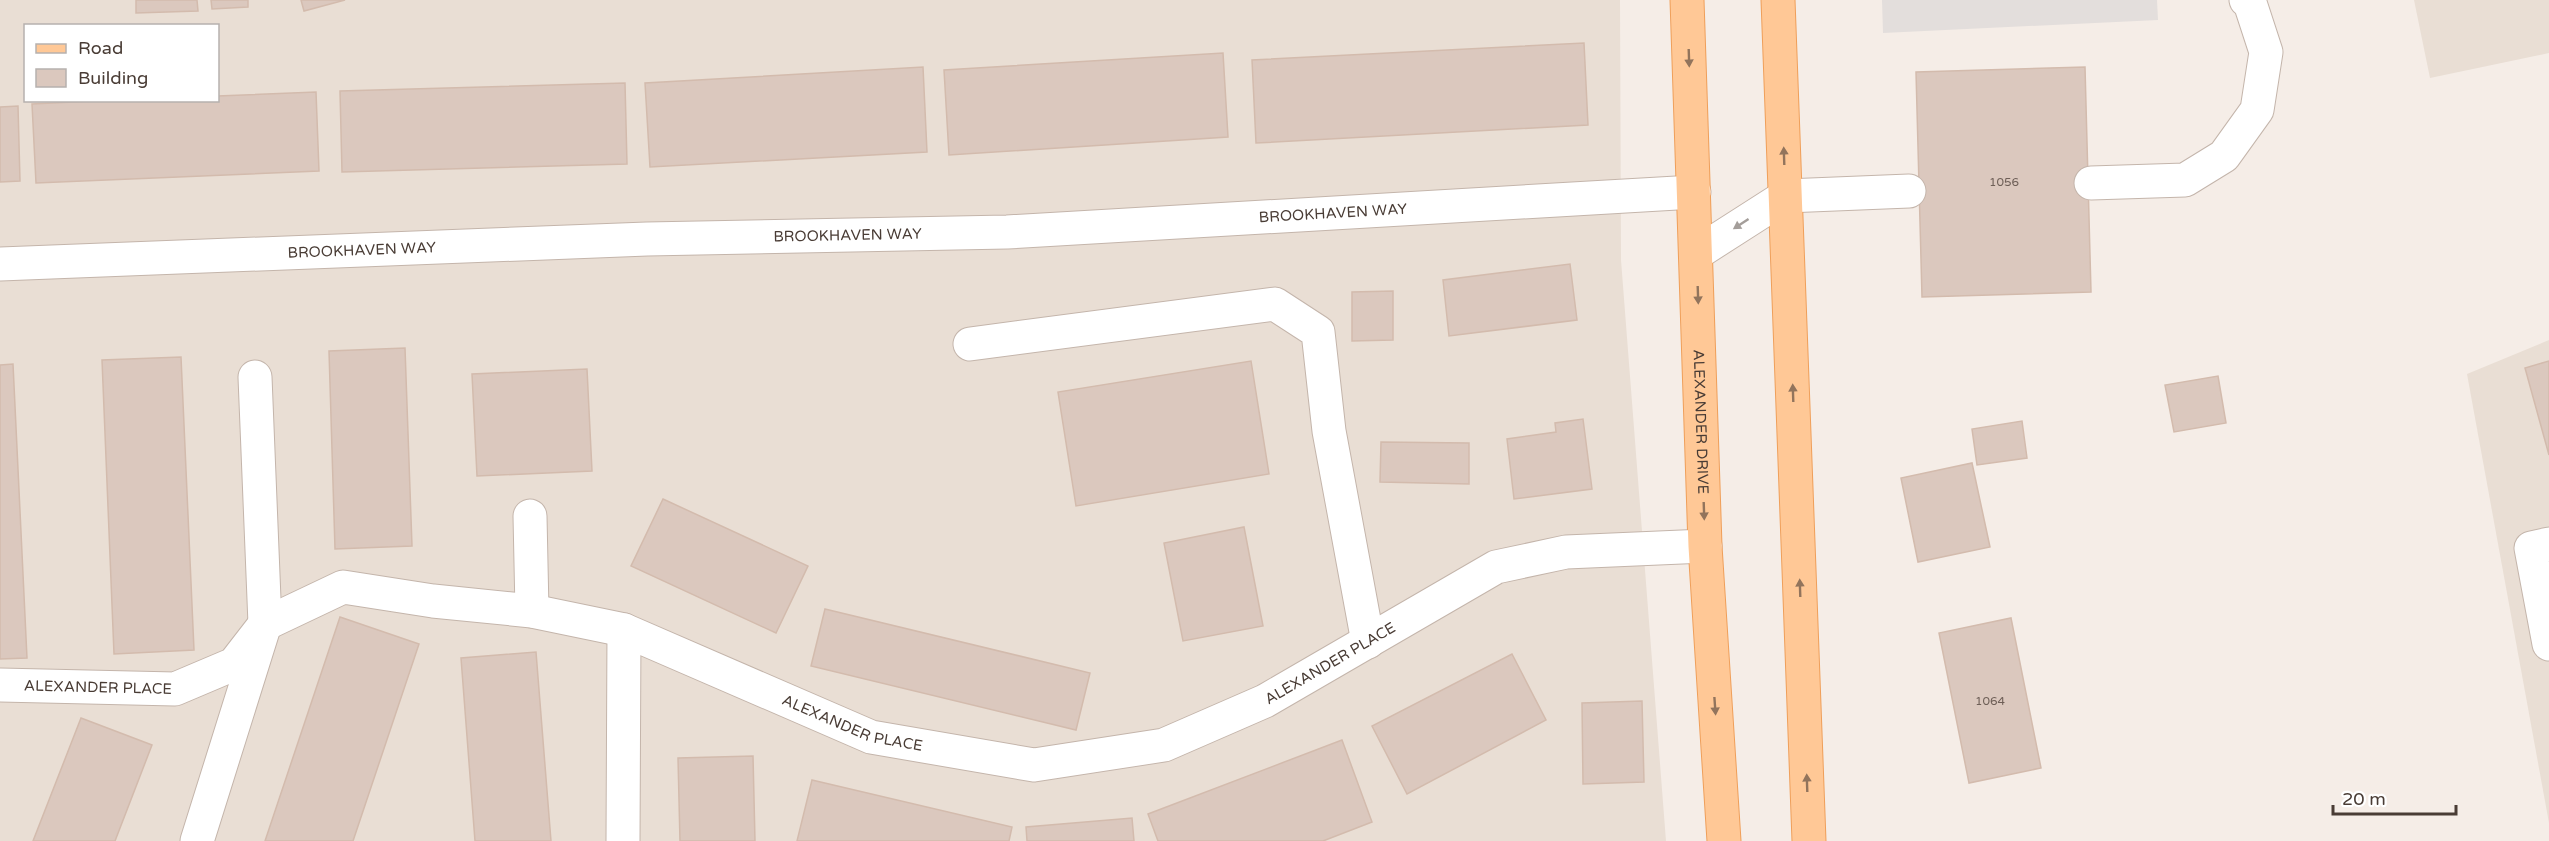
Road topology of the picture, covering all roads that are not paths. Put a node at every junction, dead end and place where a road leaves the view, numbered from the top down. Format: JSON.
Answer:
{"nodes":[{"id":1,"x":1687,"y":0,"type":"edge"},
{"id":2,"x":1778,"y":0,"type":"edge"},
{"id":3,"x":2246,"y":0,"type":"edge"},
{"id":4,"x":2091,"y":183,"type":"dead end"},
{"id":5,"x":1909,"y":191,"type":"dead end"},
{"id":6,"x":1694,"y":192,"type":"junction"},
{"id":7,"x":1786,"y":196,"type":"junction"},
{"id":8,"x":1697,"y":253,"type":"junction"},
{"id":9,"x":0,"y":264,"type":"edge"},
{"id":10,"x":970,"y":344,"type":"dead end"},
{"id":11,"x":255,"y":377,"type":"dead end"},
{"id":12,"x":530,"y":516,"type":"dead end"},
{"id":13,"x":2549,"y":544,"type":"edge"},
{"id":14,"x":1706,"y":546,"type":"junction"},
{"id":15,"x":532,"y":611,"type":"junction"},
{"id":16,"x":265,"y":624,"type":"junction"},
{"id":17,"x":624,"y":630,"type":"junction"},
{"id":18,"x":1368,"y":642,"type":"junction"},
{"id":19,"x":2549,"y":644,"type":"edge"},
{"id":20,"x":0,"y":685,"type":"edge"},
{"id":21,"x":197,"y":841,"type":"edge"},
{"id":22,"x":622,"y":841,"type":"edge"},
{"id":23,"x":1724,"y":841,"type":"edge"},
{"id":24,"x":1809,"y":841,"type":"edge"}],
"edges":[{"from":1,"to":6,"type":"main road","name":"ALEXANDER DRIVE","one_way":true},
{"from":7,"to":2,"type":"main road","one_way":true},
{"from":3,"to":4,"type":"street"},
{"from":5,"to":7,"type":"street"},
{"from":6,"to":8,"type":"main road","name":"ALEXANDER DRIVE"},
{"from":6,"to":9,"type":"street","name":"BROOKHAVEN WAY"},
{"from":7,"to":8,"type":"street","one_way":true},
{"from":24,"to":7,"type":"main road","one_way":true},
{"from":8,"to":14,"type":"main road","name":"ALEXANDER DRIVE","one_way":true},
{"from":10,"to":18,"type":"street"},
{"from":11,"to":16,"type":"street"},
{"from":12,"to":15,"type":"street"},
{"from":13,"to":19,"type":"street"},
{"from":14,"to":18,"type":"street","name":"ALEXANDER PLACE"},
{"from":14,"to":23,"type":"main road","name":"ALEXANDER DRIVE","one_way":true},
{"from":15,"to":16,"type":"street","name":"ALEXANDER PLACE"},
{"from":15,"to":17,"type":"street","name":"ALEXANDER PLACE"},
{"from":16,"to":20,"type":"street","name":"ALEXANDER PLACE"},
{"from":16,"to":21,"type":"street"},
{"from":17,"to":18,"type":"street","name":"ALEXANDER PLACE"},
{"from":17,"to":22,"type":"street"}]}
